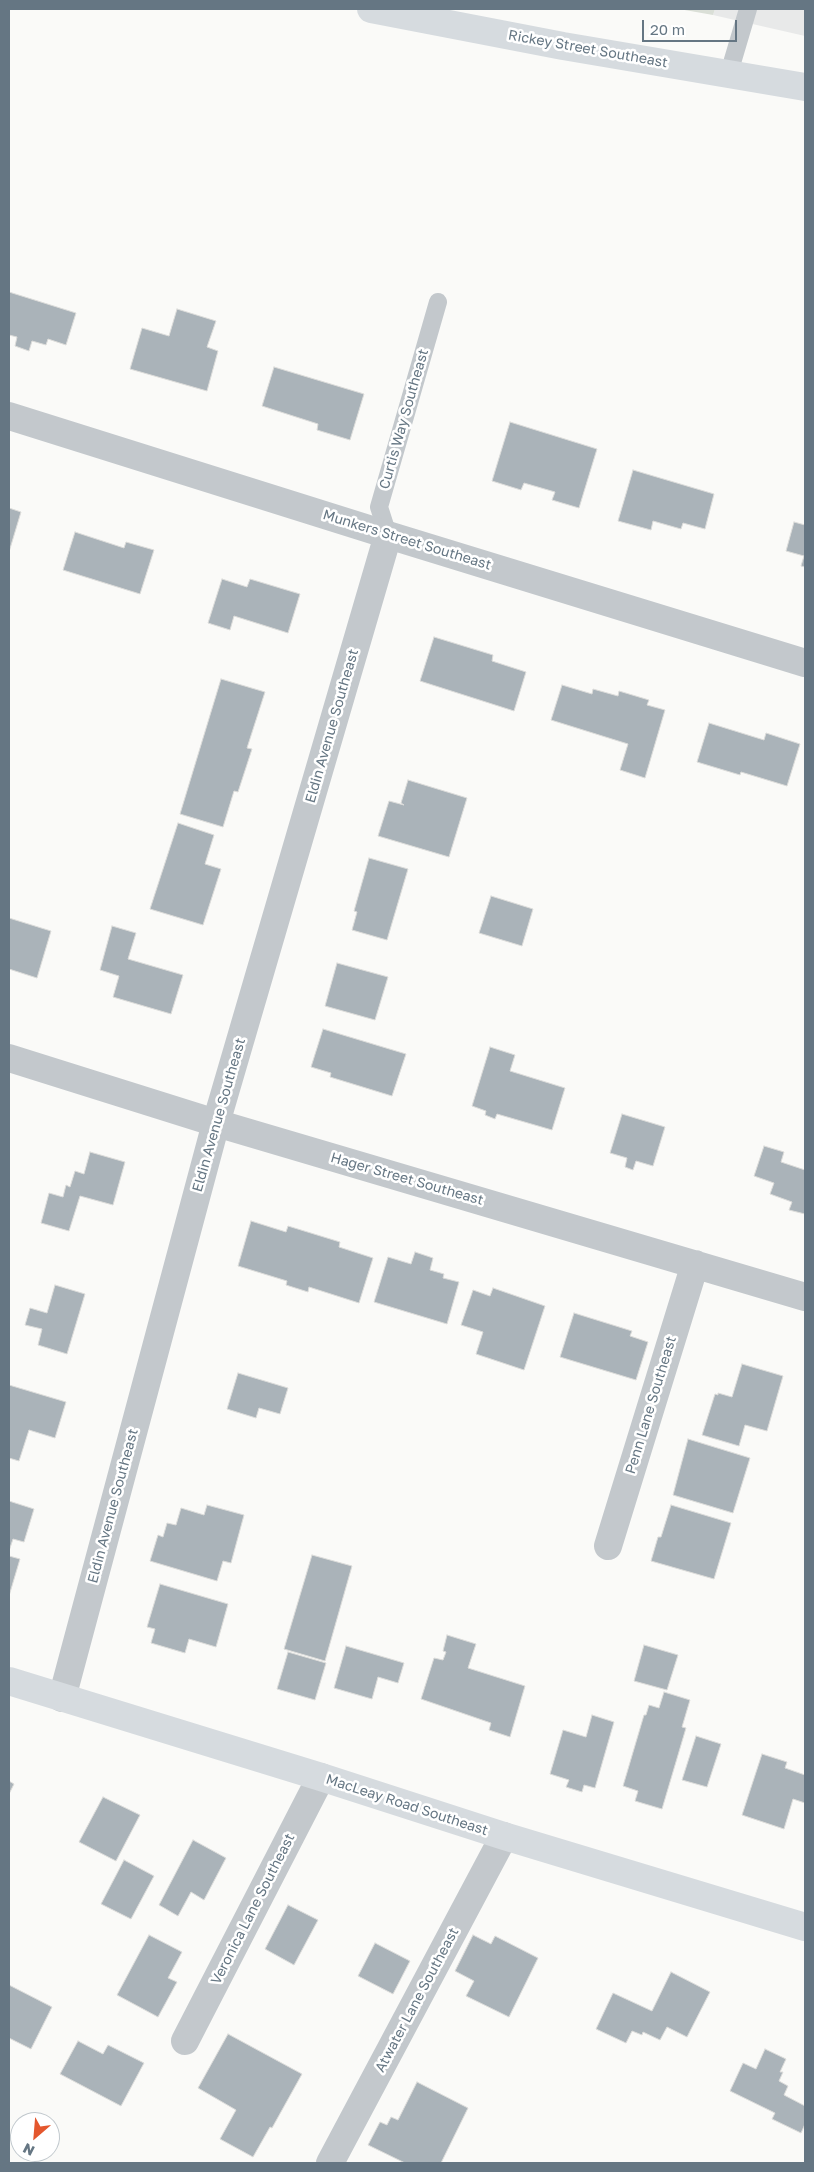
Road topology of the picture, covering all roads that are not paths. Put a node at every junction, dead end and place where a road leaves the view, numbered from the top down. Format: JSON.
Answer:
{"nodes":[{"id":1,"x":371,"y":9,"type":"edge"},
{"id":2,"x":748,"y":9,"type":"edge"},
{"id":3,"x":729,"y":72,"type":"junction"},
{"id":4,"x":805,"y":87,"type":"edge"},
{"id":5,"x":438,"y":302,"type":"dead end"},
{"id":6,"x":9,"y":416,"type":"edge"},
{"id":7,"x":388,"y":535,"type":"junction"},
{"id":8,"x":805,"y":662,"type":"edge"},
{"id":9,"x":9,"y":1058,"type":"edge"},
{"id":10,"x":216,"y":1123,"type":"junction"},
{"id":11,"x":695,"y":1264,"type":"junction"},
{"id":12,"x":805,"y":1297,"type":"edge"},
{"id":13,"x":608,"y":1546,"type":"dead end"},
{"id":14,"x":9,"y":1681,"type":"edge"},
{"id":15,"x":62,"y":1698,"type":"junction"},
{"id":16,"x":321,"y":1778,"type":"junction"},
{"id":17,"x":504,"y":1836,"type":"junction"},
{"id":18,"x":805,"y":1928,"type":"edge"},
{"id":19,"x":185,"y":2041,"type":"dead end"},
{"id":20,"x":330,"y":2163,"type":"edge"}],
"edges":[{"from":1,"to":3,"type":"street","name":"Rickey Street Southeast"},
{"from":2,"to":3,"type":"lane"},
{"from":3,"to":4,"type":"street","name":"Rickey Street Southeast"},
{"from":5,"to":7,"type":"lane","name":"Curtis Way Southeast"},
{"from":6,"to":7,"type":"street","name":"Munkers Street Southeast"},
{"from":7,"to":8,"type":"street","name":"Munkers Street Southeast"},
{"from":7,"to":10,"type":"street","name":"Eldin Avenue Southeast"},
{"from":9,"to":10,"type":"street","name":"Hager Street Southeast"},
{"from":10,"to":11,"type":"street","name":"Hager Street Southeast"},
{"from":10,"to":15,"type":"street","name":"Eldin Avenue Southeast"},
{"from":11,"to":12,"type":"street","name":"Hager Street Southeast"},
{"from":11,"to":13,"type":"street","name":"Penn Lane Southeast"},
{"from":14,"to":15,"type":"street","name":"MacLeay Road Southeast"},
{"from":15,"to":16,"type":"street","name":"MacLeay Road Southeast"},
{"from":16,"to":17,"type":"street","name":"MacLeay Road Southeast"},
{"from":16,"to":19,"type":"street","name":"Veronica Lane Southeast"},
{"from":17,"to":18,"type":"street","name":"MacLeay Road Southeast"},
{"from":17,"to":20,"type":"street","name":"Atwater Lane Southeast"}]}
